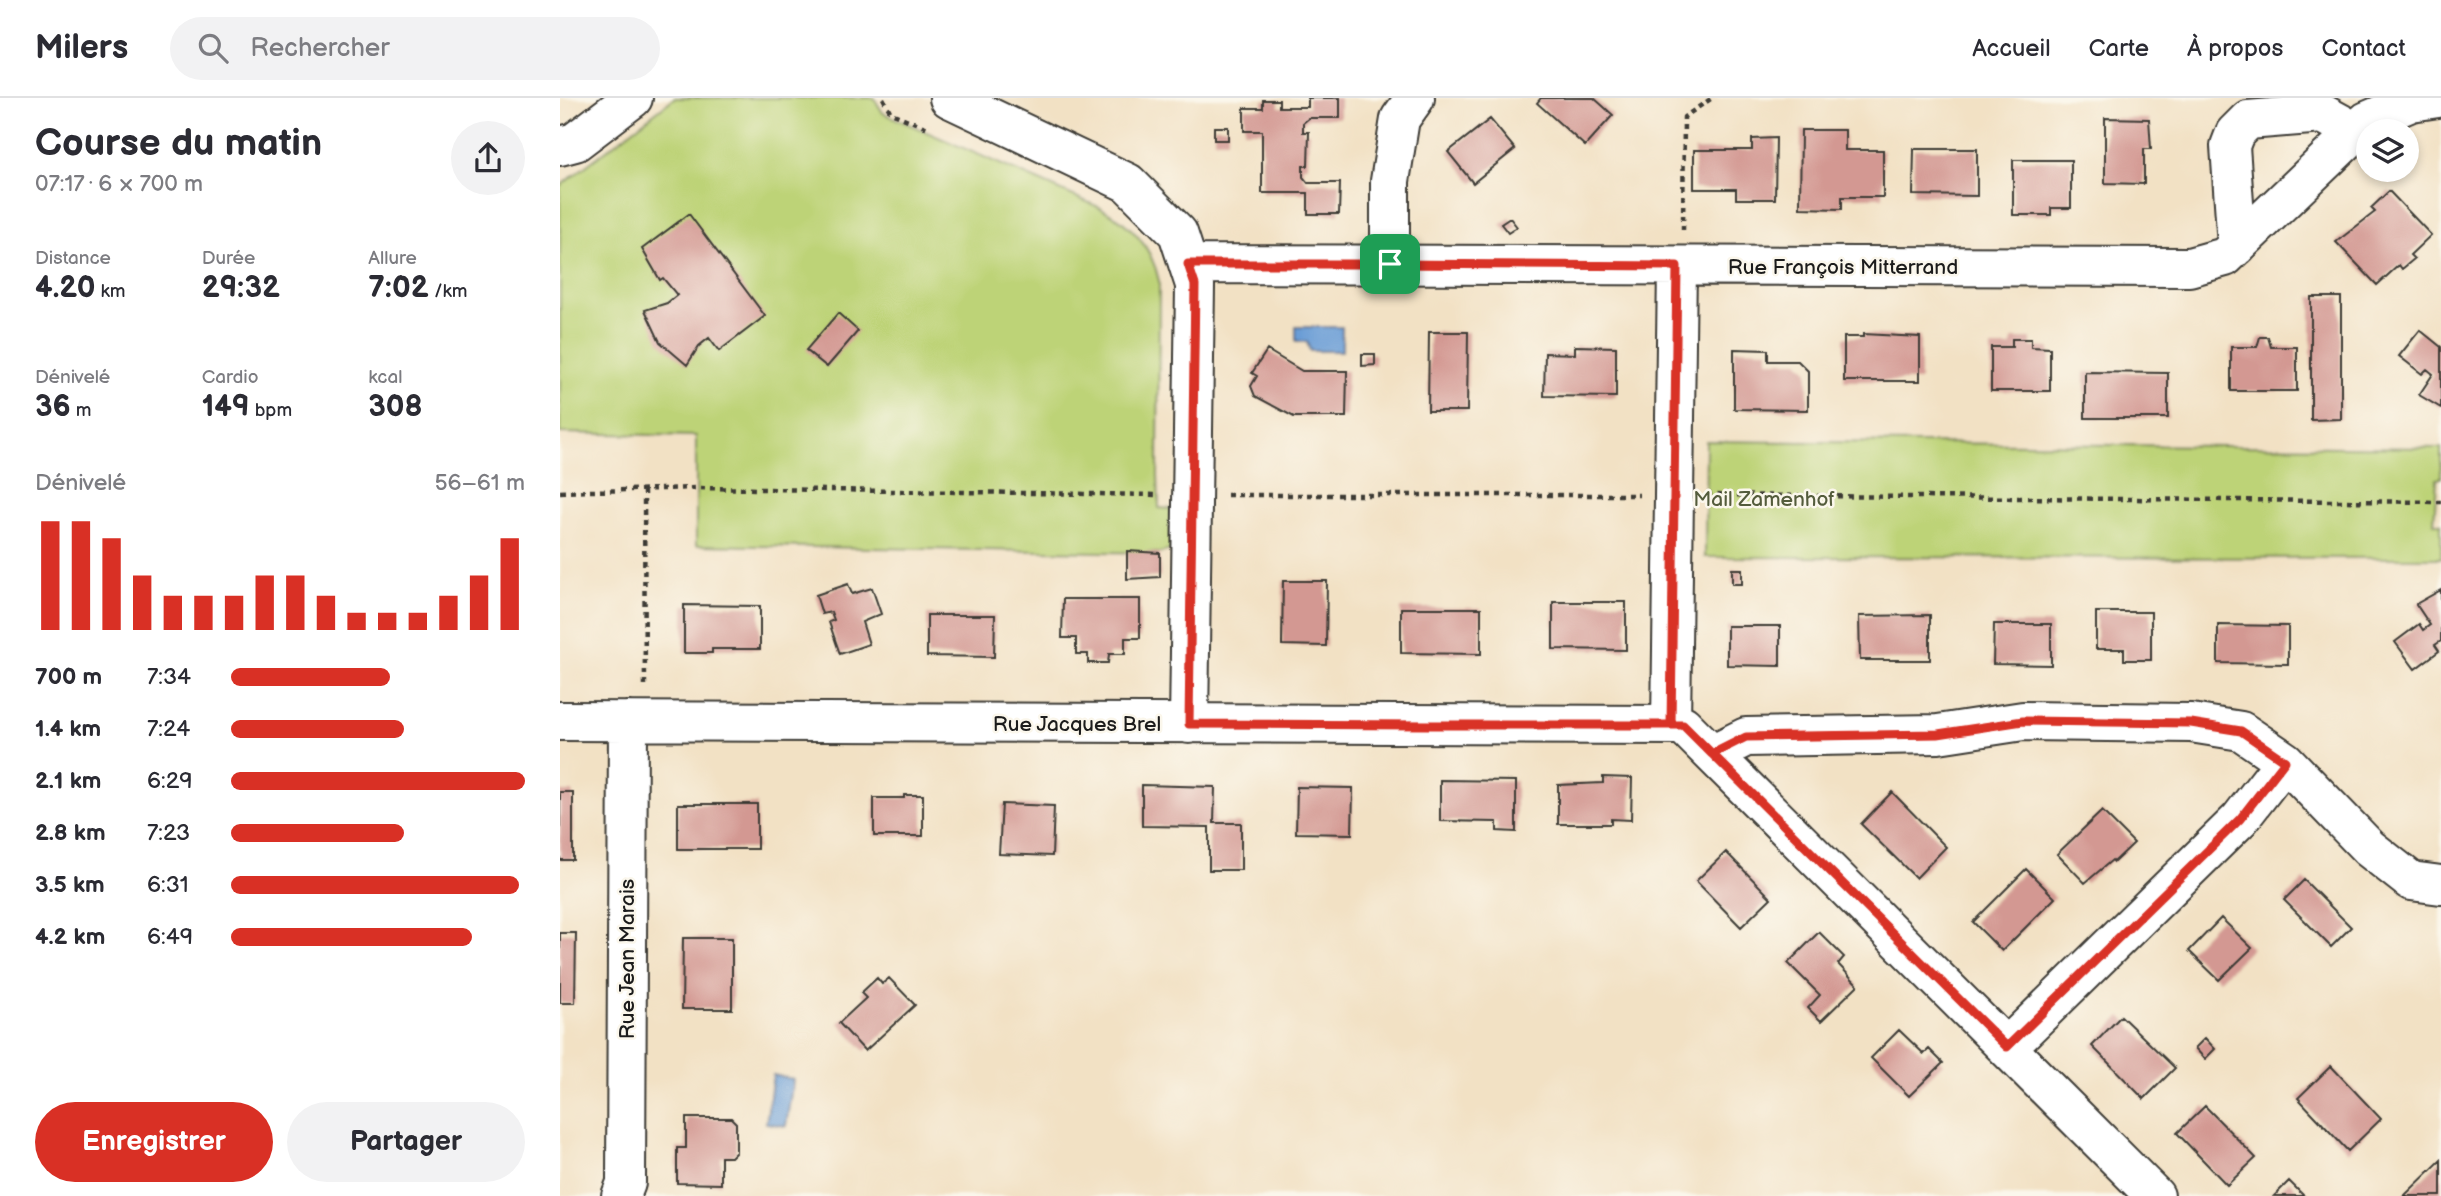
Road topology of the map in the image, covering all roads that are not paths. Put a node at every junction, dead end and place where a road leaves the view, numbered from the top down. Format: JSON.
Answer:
{"nodes":[{"id":1,"x":633,"y":98,"type":"edge"},
{"id":2,"x":1415,"y":98,"type":"edge"},
{"id":3,"x":2438,"y":98,"type":"edge"},
{"id":4,"x":943,"y":115,"type":"edge"},
{"id":5,"x":2372,"y":119,"type":"edge"},
{"id":6,"x":2356,"y":132,"type":"joint"},
{"id":7,"x":560,"y":146,"type":"edge"},
{"id":8,"x":2237,"y":246,"type":"junction"},
{"id":9,"x":1188,"y":264,"type":"junction"},
{"id":10,"x":1390,"y":264,"type":"junction"},
{"id":11,"x":1677,"y":266,"type":"junction"},
{"id":12,"x":560,"y":721,"type":"edge"},
{"id":13,"x":628,"y":721,"type":"junction"},
{"id":14,"x":1189,"y":724,"type":"junction"},
{"id":15,"x":1671,"y":725,"type":"junction"},
{"id":16,"x":1712,"y":754,"type":"junction"},
{"id":17,"x":2285,"y":761,"type":"junction"},
{"id":18,"x":2441,"y":885,"type":"edge"},
{"id":19,"x":2007,"y":1047,"type":"junction"},
{"id":20,"x":621,"y":1196,"type":"edge"},
{"id":21,"x":2155,"y":1196,"type":"edge"}],
"edges":[{"from":1,"to":7,"type":"street"},
{"from":2,"to":10,"type":"street"},
{"from":3,"to":5,"type":"street","name":"Rue François Mitterrand"},
{"from":4,"to":9,"type":"street"},
{"from":6,"to":8,"type":"street","name":"Rue François Mitterrand"},
{"from":6,"to":8,"type":"street"},
{"from":8,"to":11,"type":"street","name":"Rue François Mitterrand"},
{"from":9,"to":10,"type":"street","name":"Rue François Mitterrand"},
{"from":9,"to":14,"type":"street"},
{"from":10,"to":11,"type":"street","name":"Rue François Mitterrand"},
{"from":11,"to":15,"type":"street"},
{"from":12,"to":13,"type":"street","name":"Rue Jacques Brel"},
{"from":13,"to":14,"type":"street","name":"Rue Jacques Brel"},
{"from":13,"to":20,"type":"street","name":"Rue Jean Marais"},
{"from":14,"to":15,"type":"street","name":"Rue Jacques Brel"},
{"from":15,"to":16,"type":"street","name":"Rue Jacques Brel"},
{"from":16,"to":17,"type":"street"},
{"from":16,"to":19,"type":"street","name":"Rue Jacques Brel"},
{"from":17,"to":18,"type":"street"},
{"from":17,"to":19,"type":"street"},
{"from":19,"to":21,"type":"street","name":"Rue Jacques Brel"}]}
